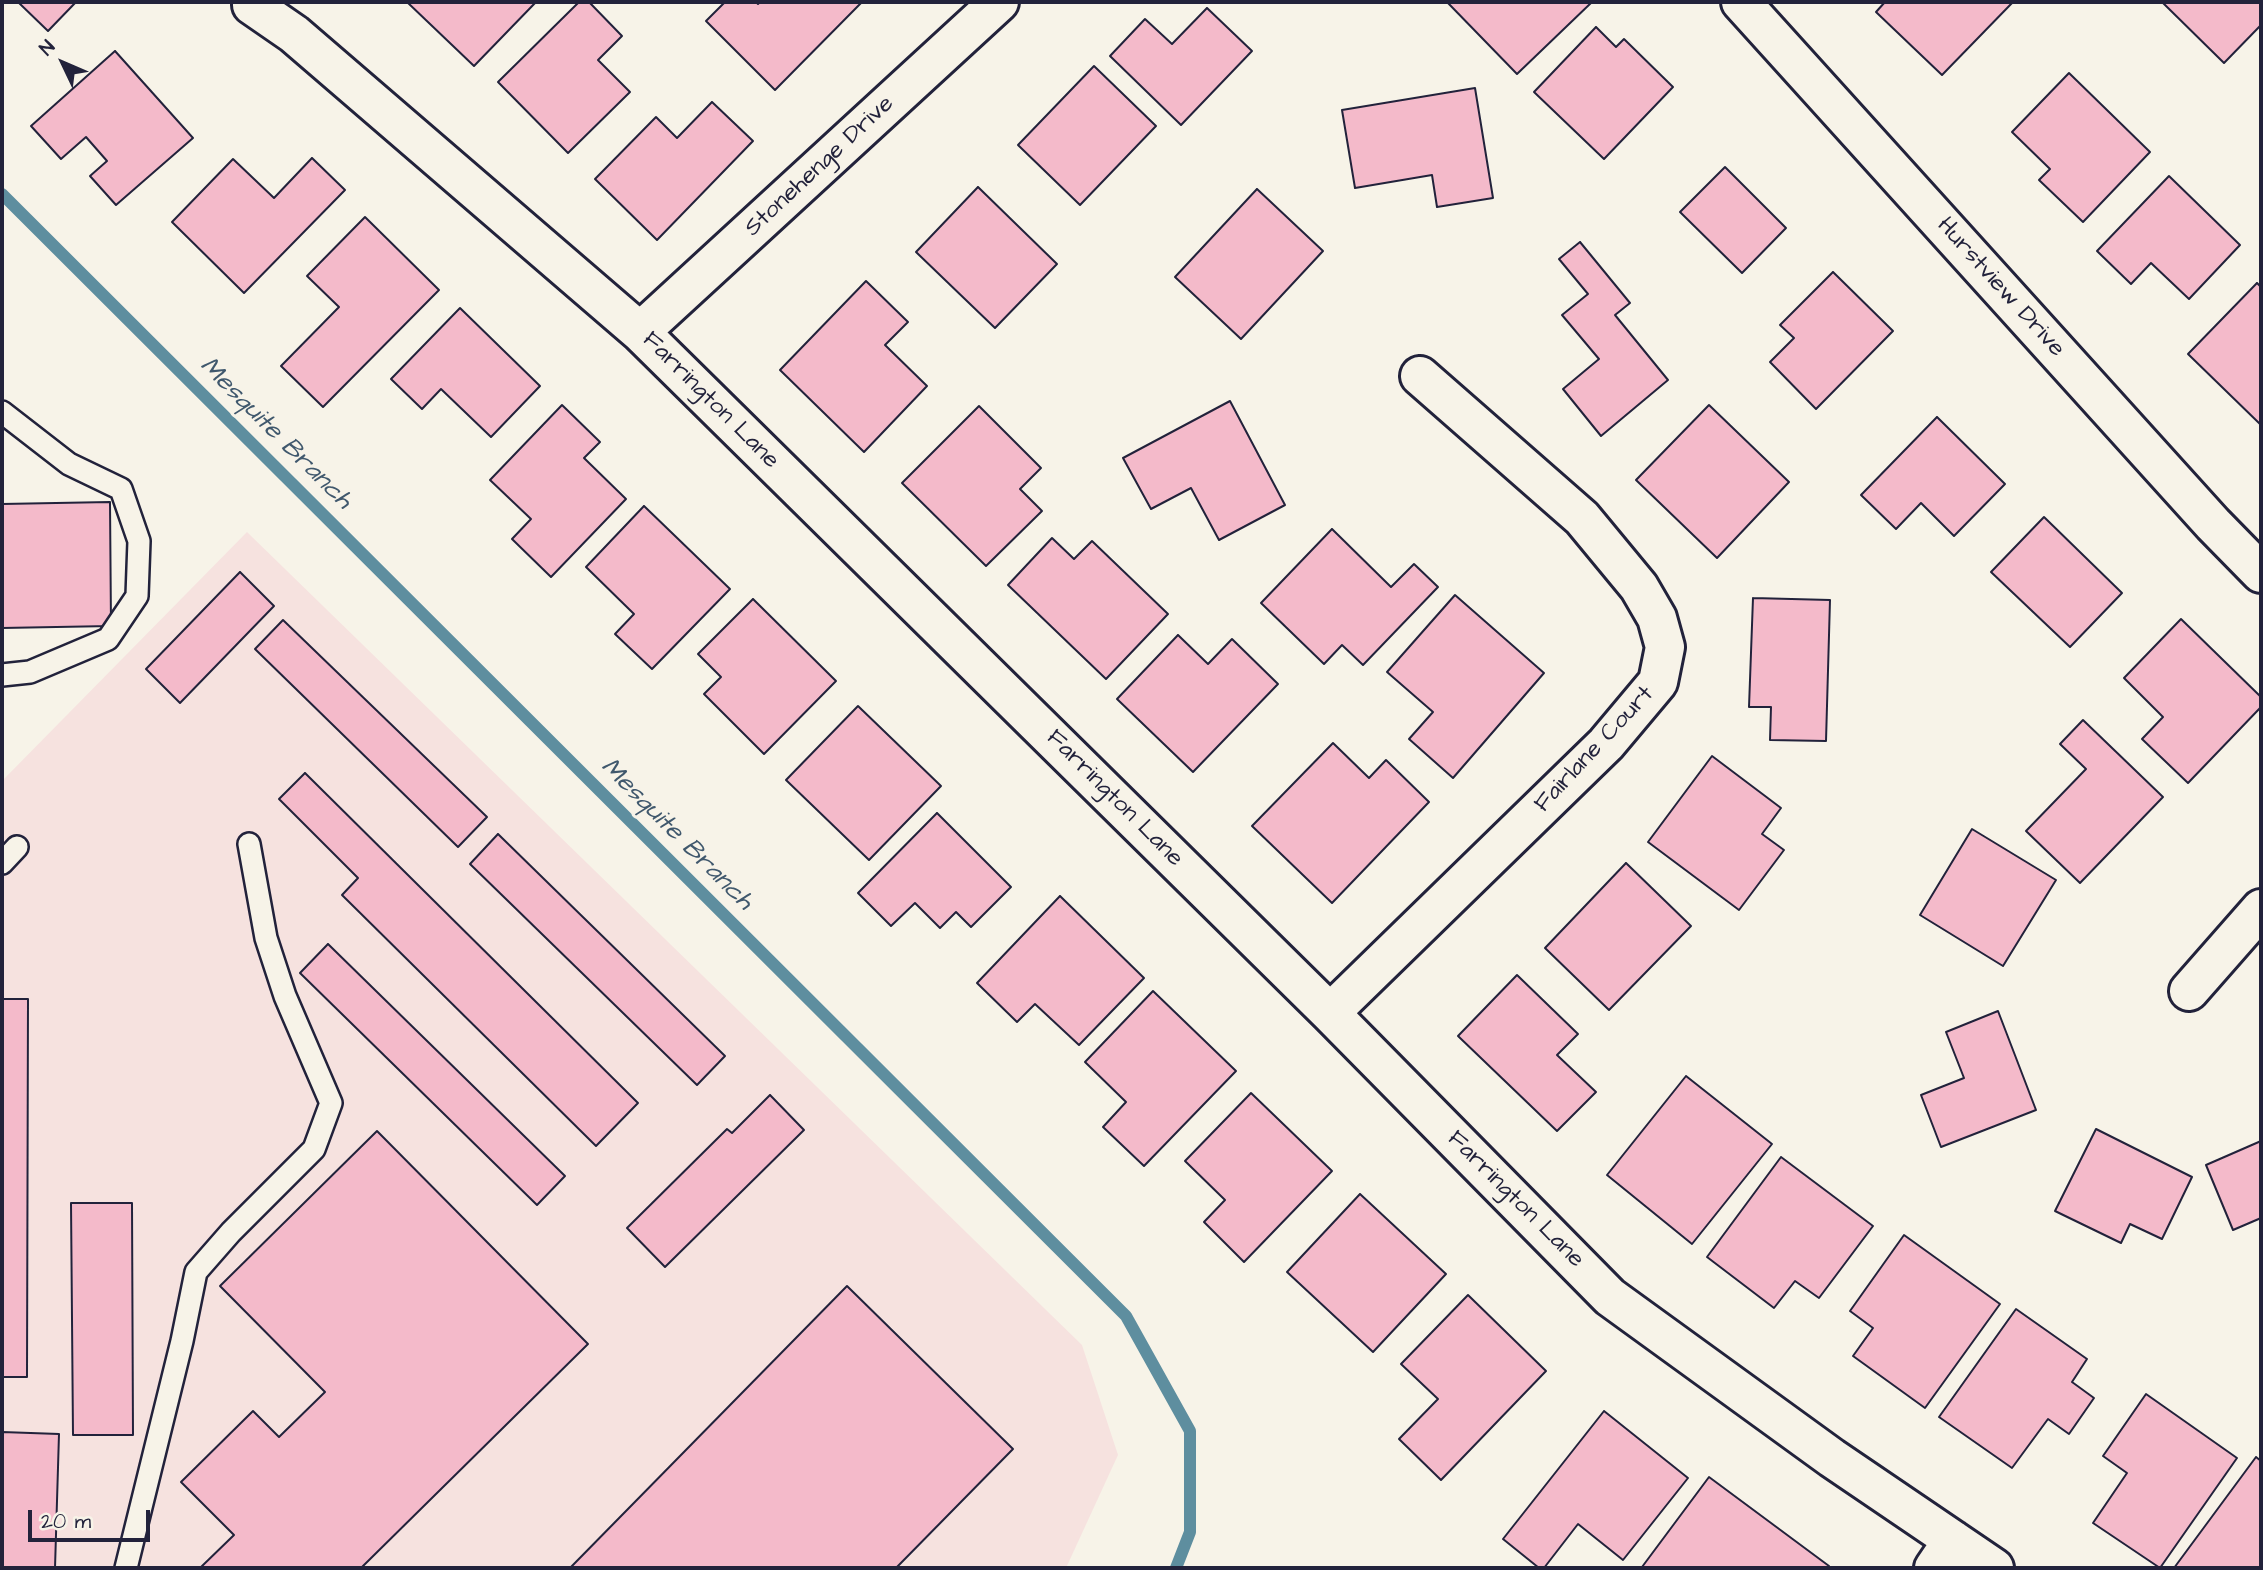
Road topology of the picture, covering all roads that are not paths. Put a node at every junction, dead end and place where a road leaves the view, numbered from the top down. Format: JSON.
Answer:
{"nodes":[{"id":1,"x":999,"y":2,"type":"edge"},
{"id":2,"x":253,"y":3,"type":"edge"},
{"id":3,"x":1748,"y":4,"type":"edge"},
{"id":4,"x":640,"y":332,"type":"junction"},
{"id":5,"x":1420,"y":376,"type":"dead end"},
{"id":6,"x":2,"y":412,"type":"edge"},
{"id":7,"x":2261,"y":573,"type":"edge"},
{"id":8,"x":2,"y":675,"type":"edge"},
{"id":9,"x":249,"y":844,"type":"dead end"},
{"id":10,"x":17,"y":847,"type":"dead end"},
{"id":11,"x":2,"y":863,"type":"edge"},
{"id":12,"x":2261,"y":908,"type":"edge"},
{"id":13,"x":2189,"y":991,"type":"dead end"},
{"id":14,"x":1330,"y":1013,"type":"junction"},
{"id":15,"x":1944,"y":1554,"type":"edge"},
{"id":16,"x":126,"y":1568,"type":"edge"},
{"id":17,"x":1994,"y":1568,"type":"edge"}],
"edges":[{"from":1,"to":4,"type":"street","name":"Stonehenge Drive"},
{"from":2,"to":4,"type":"street","name":"Farrington Lane"},
{"from":3,"to":7,"type":"street","name":"Hurstview Drive"},
{"from":4,"to":14,"type":"street","name":"Farrington Lane"},
{"from":5,"to":14,"type":"street","name":"Fairlane Court"},
{"from":6,"to":8,"type":"lane"},
{"from":9,"to":16,"type":"lane"},
{"from":10,"to":11,"type":"lane"},
{"from":12,"to":13,"type":"street"},
{"from":14,"to":15,"type":"street","name":"Farrington Lane"},
{"from":15,"to":17,"type":"street","name":"Farrington Lane"}]}
